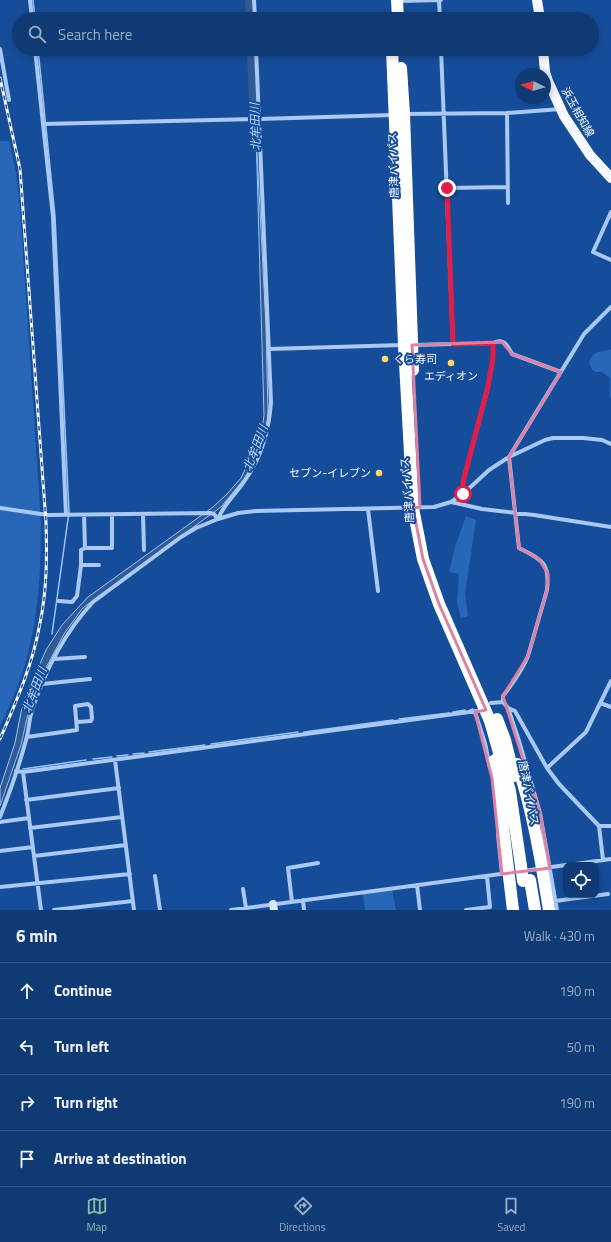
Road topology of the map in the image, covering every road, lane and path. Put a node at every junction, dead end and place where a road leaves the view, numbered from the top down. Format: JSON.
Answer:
{"nodes":[{"id":1,"x":30,"y":0,"type":"edge"},
{"id":2,"x":254,"y":0,"type":"edge"},
{"id":3,"x":395,"y":0,"type":"edge"},
{"id":4,"x":440,"y":0,"type":"edge"},
{"id":5,"x":537,"y":0,"type":"edge"},
{"id":6,"x":31,"y":12,"type":"edge"},
{"id":7,"x":255,"y":12,"type":"edge"},
{"id":8,"x":392,"y":12,"type":"edge"},
{"id":9,"x":397,"y":12,"type":"edge"},
{"id":10,"x":440,"y":12,"type":"edge"},
{"id":11,"x":539,"y":12,"type":"edge"},
{"id":12,"x":0,"y":49,"type":"edge"},
{"id":13,"x":37,"y":56,"type":"edge"},
{"id":14,"x":256,"y":56,"type":"edge"},
{"id":15,"x":393,"y":56,"type":"edge"},
{"id":16,"x":400,"y":56,"type":"edge"},
{"id":17,"x":441,"y":56,"type":"edge"},
{"id":18,"x":544,"y":56,"type":"edge"},
{"id":19,"x":8,"y":100,"type":"dead end"},
{"id":20,"x":561,"y":109,"type":"junction"},
{"id":21,"x":443,"y":113,"type":"junction"},
{"id":22,"x":507,"y":113,"type":"junction"},
{"id":23,"x":400,"y":114,"type":"junction"},
{"id":24,"x":259,"y":119,"type":"junction"},
{"id":25,"x":46,"y":124,"type":"junction"},
{"id":26,"x":611,"y":178,"type":"edge"},
{"id":27,"x":508,"y":187,"type":"junction"},
{"id":28,"x":447,"y":188,"type":"junction"},
{"id":29,"x":508,"y":203,"type":"dead end"},
{"id":30,"x":611,"y":212,"type":"edge"},
{"id":31,"x":611,"y":260,"type":"edge"},
{"id":32,"x":611,"y":308,"type":"edge"},
{"id":33,"x":493,"y":343,"type":"junction"},
{"id":34,"x":453,"y":344,"type":"junction"},
{"id":35,"x":408,"y":345,"type":"junction"},
{"id":36,"x":269,"y":349,"type":"junction"},
{"id":37,"x":561,"y":372,"type":"junction"},
{"id":38,"x":611,"y":444,"type":"edge"},
{"id":39,"x":508,"y":457,"type":"junction"},
{"id":40,"x":463,"y":494,"type":"junction"},
{"id":41,"x":451,"y":502,"type":"junction"},
{"id":42,"x":0,"y":508,"type":"edge"},
{"id":43,"x":368,"y":508,"type":"junction"},
{"id":44,"x":416,"y":508,"type":"junction"},
{"id":45,"x":516,"y":513,"type":"junction"},
{"id":46,"x":112,"y":514,"type":"junction"},
{"id":47,"x":143,"y":514,"type":"junction"},
{"id":48,"x":66,"y":515,"type":"junction"},
{"id":49,"x":84,"y":515,"type":"junction"},
{"id":50,"x":218,"y":519,"type":"junction"},
{"id":51,"x":611,"y":527,"type":"edge"},
{"id":52,"x":85,"y":548,"type":"junction"},
{"id":53,"x":144,"y":550,"type":"dead end"},
{"id":54,"x":81,"y":565,"type":"junction"},
{"id":55,"x":99,"y":565,"type":"dead end"},
{"id":56,"x":378,"y":591,"type":"dead end"},
{"id":57,"x":58,"y":600,"type":"dead end"},
{"id":58,"x":84,"y":657,"type":"dead end"},
{"id":59,"x":54,"y":659,"type":"junction"},
{"id":60,"x":90,"y":679,"type":"dead end"},
{"id":61,"x":611,"y":681,"type":"edge"},
{"id":62,"x":42,"y":684,"type":"junction"},
{"id":63,"x":600,"y":703,"type":"junction"},
{"id":64,"x":611,"y":707,"type":"edge"},
{"id":65,"x":508,"y":708,"type":"junction"},
{"id":66,"x":490,"y":711,"type":"junction"},
{"id":67,"x":77,"y":722,"type":"junction"},
{"id":68,"x":27,"y":737,"type":"junction"},
{"id":69,"x":115,"y":760,"type":"junction"},
{"id":70,"x":547,"y":768,"type":"junction"},
{"id":71,"x":16,"y":771,"type":"junction"},
{"id":72,"x":22,"y":772,"type":"junction"},
{"id":73,"x":119,"y":788,"type":"junction"},
{"id":74,"x":26,"y":800,"type":"junction"},
{"id":75,"x":495,"y":800,"type":"dead end"},
{"id":76,"x":122,"y":816,"type":"junction"},
{"id":77,"x":0,"y":817,"type":"edge"},
{"id":78,"x":29,"y":818,"type":"junction"},
{"id":79,"x":0,"y":822,"type":"edge"},
{"id":80,"x":599,"y":826,"type":"junction"},
{"id":81,"x":611,"y":826,"type":"edge"},
{"id":82,"x":30,"y":828,"type":"junction"},
{"id":83,"x":498,"y":830,"type":"dead end"},
{"id":84,"x":126,"y":845,"type":"junction"},
{"id":85,"x":33,"y":847,"type":"junction"},
{"id":86,"x":0,"y":851,"type":"edge"},
{"id":87,"x":34,"y":856,"type":"junction"},
{"id":88,"x":611,"y":859,"type":"edge"},
{"id":89,"x":603,"y":860,"type":"junction"},
{"id":90,"x":589,"y":862,"type":"edge"},
{"id":91,"x":318,"y":864,"type":"dead end"},
{"id":92,"x":563,"y":866,"type":"edge"},
{"id":93,"x":546,"y":868,"type":"junction"},
{"id":94,"x":505,"y":873,"type":"junction"},
{"id":95,"x":130,"y":874,"type":"junction"},
{"id":96,"x":155,"y":876,"type":"dead end"},
{"id":97,"x":487,"y":876,"type":"junction"},
{"id":98,"x":527,"y":880,"type":"junction"},
{"id":99,"x":38,"y":884,"type":"junction"},
{"id":100,"x":417,"y":885,"type":"junction"},
{"id":101,"x":0,"y":887,"type":"edge"},
{"id":102,"x":244,"y":889,"type":"dead end"},
{"id":103,"x":608,"y":894,"type":"dead end"},
{"id":104,"x":303,"y":900,"type":"junction"},
{"id":105,"x":133,"y":901,"type":"junction"},
{"id":106,"x":292,"y":902,"type":"junction"},
{"id":107,"x":552,"y":906,"type":"edge"},
{"id":108,"x":273,"y":907,"type":"edge"},
{"id":109,"x":244,"y":909,"type":"edge"},
{"id":110,"x":41,"y":910,"type":"edge"},
{"id":111,"x":54,"y":910,"type":"edge"},
{"id":112,"x":134,"y":910,"type":"edge"},
{"id":113,"x":160,"y":910,"type":"edge"},
{"id":114,"x":231,"y":910,"type":"edge"},
{"id":115,"x":304,"y":910,"type":"edge"},
{"id":116,"x":420,"y":910,"type":"edge"},
{"id":117,"x":466,"y":910,"type":"edge"},
{"id":118,"x":513,"y":910,"type":"edge"},
{"id":119,"x":527,"y":910,"type":"edge"},
{"id":120,"x":535,"y":910,"type":"edge"},
{"id":121,"x":557,"y":910,"type":"edge"}],
"edges":[{"from":1,"to":6,"type":"street"},
{"from":2,"to":7,"type":"street"},
{"from":3,"to":4,"type":"street"},
{"from":3,"to":8,"type":"highway"},
{"from":3,"to":9,"type":"highway"},
{"from":4,"to":10,"type":"street"},
{"from":5,"to":11,"type":"main road"},
{"from":12,"to":19,"type":"street"},
{"from":13,"to":25,"type":"street"},
{"from":14,"to":24,"type":"street"},
{"from":15,"to":23,"type":"highway","name":"唐津バイパス"},
{"from":16,"to":23,"type":"highway","name":"唐津バイパス"},
{"from":17,"to":21,"type":"street"},
{"from":18,"to":20,"type":"main road","name":"浜玉相知線"},
{"from":20,"to":22,"type":"street"},
{"from":20,"to":26,"type":"main road","name":"浜玉相知線"},
{"from":21,"to":22,"type":"street"},
{"from":21,"to":23,"type":"street"},
{"from":21,"to":28,"type":"street"},
{"from":22,"to":27,"type":"street"},
{"from":23,"to":24,"type":"street"},
{"from":23,"to":35,"type":"highway","name":"唐津バイパス"},
{"from":24,"to":25,"type":"street"},
{"from":24,"to":36,"type":"street"},
{"from":25,"to":48,"type":"street"},
{"from":27,"to":28,"type":"street"},
{"from":27,"to":29,"type":"street"},
{"from":28,"to":34,"type":"street"},
{"from":30,"to":31,"type":"street"},
{"from":32,"to":37,"type":"street"},
{"from":33,"to":34,"type":"street"},
{"from":33,"to":37,"type":"street"},
{"from":33,"to":40,"type":"street"},
{"from":34,"to":35,"type":"street"},
{"from":35,"to":36,"type":"street"},
{"from":35,"to":44,"type":"highway","name":"唐津バイパス"},
{"from":36,"to":50,"type":"street"},
{"from":37,"to":39,"type":"street"},
{"from":38,"to":39,"type":"street"},
{"from":39,"to":40,"type":"street"},
{"from":39,"to":45,"type":"street"},
{"from":40,"to":41,"type":"street"},
{"from":41,"to":44,"type":"street"},
{"from":41,"to":45,"type":"street"},
{"from":42,"to":48,"type":"street"},
{"from":43,"to":44,"type":"street"},
{"from":43,"to":50,"type":"street"},
{"from":43,"to":56,"type":"street"},
{"from":44,"to":66,"type":"highway","name":"唐津バイパス"},
{"from":45,"to":51,"type":"street"},
{"from":45,"to":66,"type":"street"},
{"from":46,"to":47,"type":"street"},
{"from":46,"to":49,"type":"street"},
{"from":46,"to":52,"type":"street"},
{"from":47,"to":50,"type":"street"},
{"from":47,"to":53,"type":"street"},
{"from":48,"to":49,"type":"street"},
{"from":49,"to":52,"type":"street"},
{"from":50,"to":59,"type":"street"},
{"from":52,"to":54,"type":"street"},
{"from":54,"to":55,"type":"street"},
{"from":54,"to":57,"type":"street"},
{"from":58,"to":59,"type":"street"},
{"from":59,"to":62,"type":"street"},
{"from":60,"to":62,"type":"street"},
{"from":61,"to":63,"type":"street"},
{"from":62,"to":68,"type":"street"},
{"from":63,"to":64,"type":"street"},
{"from":63,"to":70,"type":"street"},
{"from":65,"to":66,"type":"street"},
{"from":65,"to":70,"type":"street"},
{"from":65,"to":93,"type":"street"},
{"from":66,"to":69,"type":"street"},
{"from":66,"to":75,"type":"street"},
{"from":66,"to":93,"type":"highway"},
{"from":66,"to":94,"type":"highway"},
{"from":66,"to":98,"type":"highway","name":"唐津バイパス"},
{"from":67,"to":67,"type":"street"},
{"from":67,"to":68,"type":"street"},
{"from":68,"to":71,"type":"street"},
{"from":69,"to":72,"type":"street"},
{"from":69,"to":73,"type":"street"},
{"from":70,"to":80,"type":"street"},
{"from":71,"to":72,"type":"street"},
{"from":71,"to":77,"type":"street"},
{"from":72,"to":74,"type":"street"},
{"from":73,"to":74,"type":"street"},
{"from":73,"to":76,"type":"street"},
{"from":74,"to":78,"type":"street"},
{"from":76,"to":82,"type":"street"},
{"from":76,"to":84,"type":"street"},
{"from":78,"to":79,"type":"street"},
{"from":78,"to":82,"type":"street"},
{"from":80,"to":81,"type":"street"},
{"from":80,"to":89,"type":"street"},
{"from":82,"to":85,"type":"street"},
{"from":83,"to":94,"type":"street"},
{"from":84,"to":87,"type":"street"},
{"from":84,"to":95,"type":"street"},
{"from":85,"to":86,"type":"street"},
{"from":85,"to":87,"type":"street"},
{"from":87,"to":99,"type":"street"},
{"from":88,"to":89,"type":"street"},
{"from":89,"to":90,"type":"street"},
{"from":91,"to":106,"type":"street"},
{"from":92,"to":93,"type":"street"},
{"from":93,"to":94,"type":"street"},
{"from":93,"to":107,"type":"highway"},
{"from":94,"to":97,"type":"street"},
{"from":94,"to":118,"type":"highway"},
{"from":95,"to":99,"type":"street"},
{"from":95,"to":105,"type":"street"},
{"from":96,"to":113,"type":"street"},
{"from":97,"to":100,"type":"street"},
{"from":97,"to":117,"type":"street"},
{"from":98,"to":119,"type":"highway","name":"唐津バイパス"},
{"from":98,"to":120,"type":"highway","name":"唐津バイパス"},
{"from":99,"to":101,"type":"street"},
{"from":99,"to":110,"type":"street"},
{"from":100,"to":104,"type":"street"},
{"from":100,"to":116,"type":"street"},
{"from":102,"to":109,"type":"street"},
{"from":103,"to":107,"type":"street"},
{"from":104,"to":106,"type":"street"},
{"from":104,"to":115,"type":"street"},
{"from":105,"to":111,"type":"street"},
{"from":105,"to":112,"type":"street"},
{"from":106,"to":108,"type":"street"},
{"from":107,"to":121,"type":"street"},
{"from":108,"to":109,"type":"street"},
{"from":109,"to":114,"type":"street"}]}
